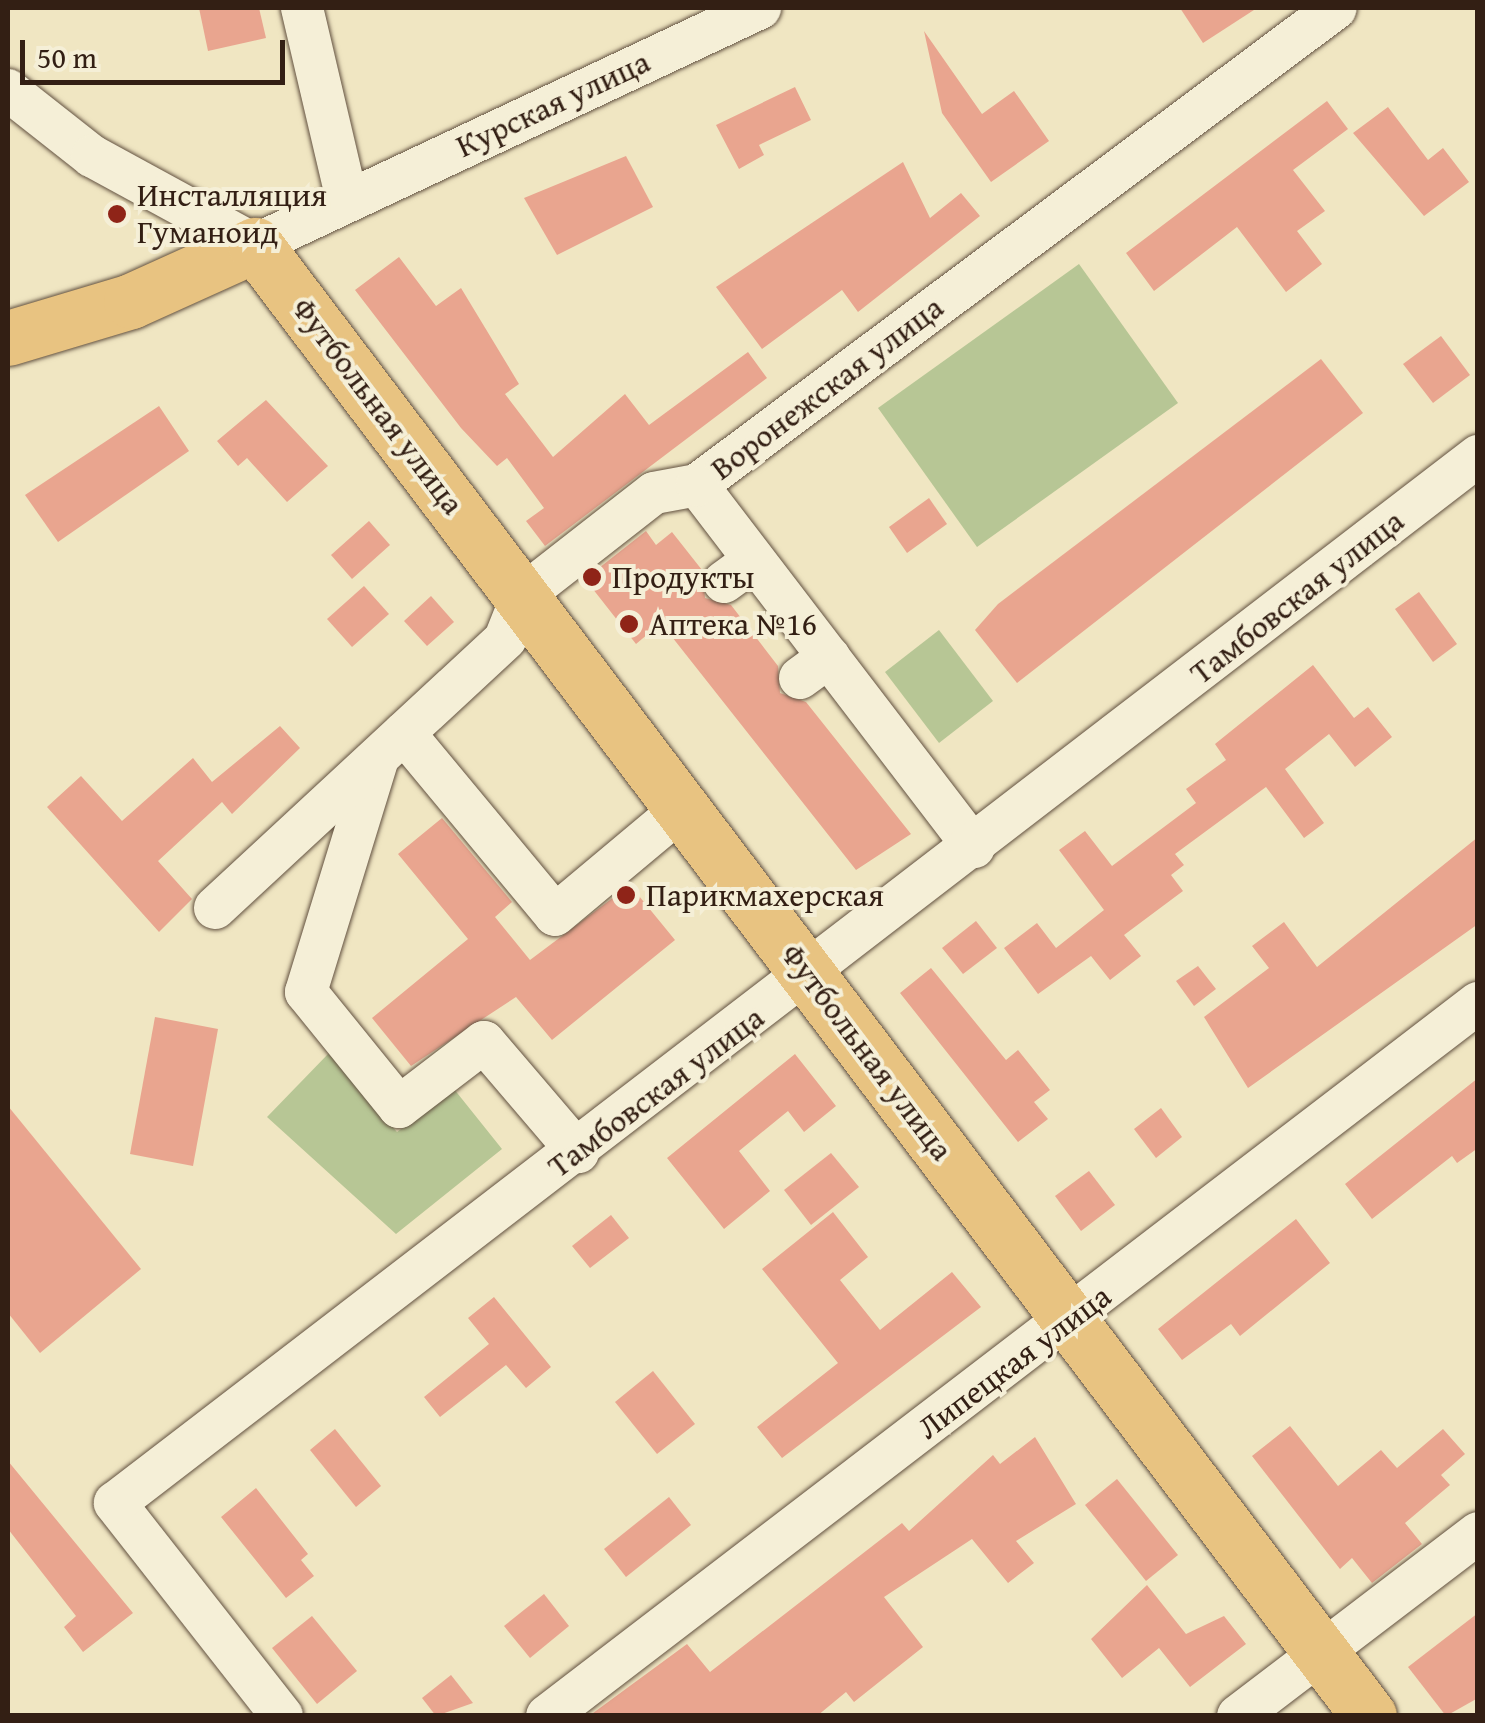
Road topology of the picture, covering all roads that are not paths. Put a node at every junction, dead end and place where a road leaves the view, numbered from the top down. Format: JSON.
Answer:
{"nodes":[{"id":1,"x":302,"y":8,"type":"edge"},
{"id":2,"x":760,"y":8,"type":"edge"},
{"id":3,"x":1336,"y":8,"type":"edge"},
{"id":4,"x":8,"y":90,"type":"edge"},
{"id":5,"x":347,"y":200,"type":"junction"},
{"id":6,"x":255,"y":245,"type":"junction"},
{"id":7,"x":8,"y":338,"type":"edge"},
{"id":8,"x":1478,"y":456,"type":"edge"},
{"id":9,"x":697,"y":485,"type":"junction"},
{"id":10,"x":522,"y":596,"type":"junction"},
{"id":11,"x":392,"y":744,"type":"junction"},
{"id":12,"x":683,"y":808,"type":"junction"},
{"id":13,"x":974,"y":847,"type":"junction"},
{"id":14,"x":215,"y":908,"type":"dead end"},
{"id":15,"x":808,"y":976,"type":"junction"},
{"id":16,"x":1478,"y":1003,"type":"edge"},
{"id":17,"x":578,"y":1152,"type":"junction"},
{"id":18,"x":1069,"y":1320,"type":"junction"},
{"id":19,"x":1478,"y":1533,"type":"edge"},
{"id":20,"x":1320,"y":1652,"type":"junction"},
{"id":21,"x":282,"y":1716,"type":"edge"},
{"id":22,"x":547,"y":1716,"type":"edge"},
{"id":23,"x":1238,"y":1716,"type":"edge"},
{"id":24,"x":1369,"y":1716,"type":"edge"}],
"edges":[{"from":1,"to":5,"type":"street"},
{"from":2,"to":5,"type":"street","name":"Курская улица"},
{"from":3,"to":9,"type":"street","name":"Воронежская улица"},
{"from":4,"to":6,"type":"street"},
{"from":5,"to":6,"type":"street","name":"Курская улица"},
{"from":6,"to":7,"type":"main road","name":"Курская улица"},
{"from":6,"to":10,"type":"main road","name":"Футбольная улица"},
{"from":8,"to":13,"type":"street","name":"Тамбовская улица"},
{"from":9,"to":10,"type":"street","name":"Воронежская улица"},
{"from":9,"to":13,"type":"street"},
{"from":10,"to":11,"type":"street","name":"Воронежская улица"},
{"from":10,"to":12,"type":"main road","name":"Футбольная улица"},
{"from":11,"to":12,"type":"street"},
{"from":11,"to":14,"type":"street","name":"Воронежская улица"},
{"from":11,"to":17,"type":"street"},
{"from":12,"to":15,"type":"main road","name":"Футбольная улица"},
{"from":13,"to":15,"type":"street","name":"Тамбовская улица"},
{"from":15,"to":17,"type":"street","name":"Тамбовская улица"},
{"from":15,"to":18,"type":"main road","name":"Футбольная улица"},
{"from":16,"to":18,"type":"street","name":"Липецкая улица"},
{"from":17,"to":21,"type":"street","name":"Тамбовская улица"},
{"from":18,"to":20,"type":"main road","name":"Футбольная улица"},
{"from":18,"to":22,"type":"street","name":"Липецкая улица"},
{"from":19,"to":20,"type":"street"},
{"from":20,"to":23,"type":"street"},
{"from":20,"to":24,"type":"main road","name":"Футбольная улица"}]}
